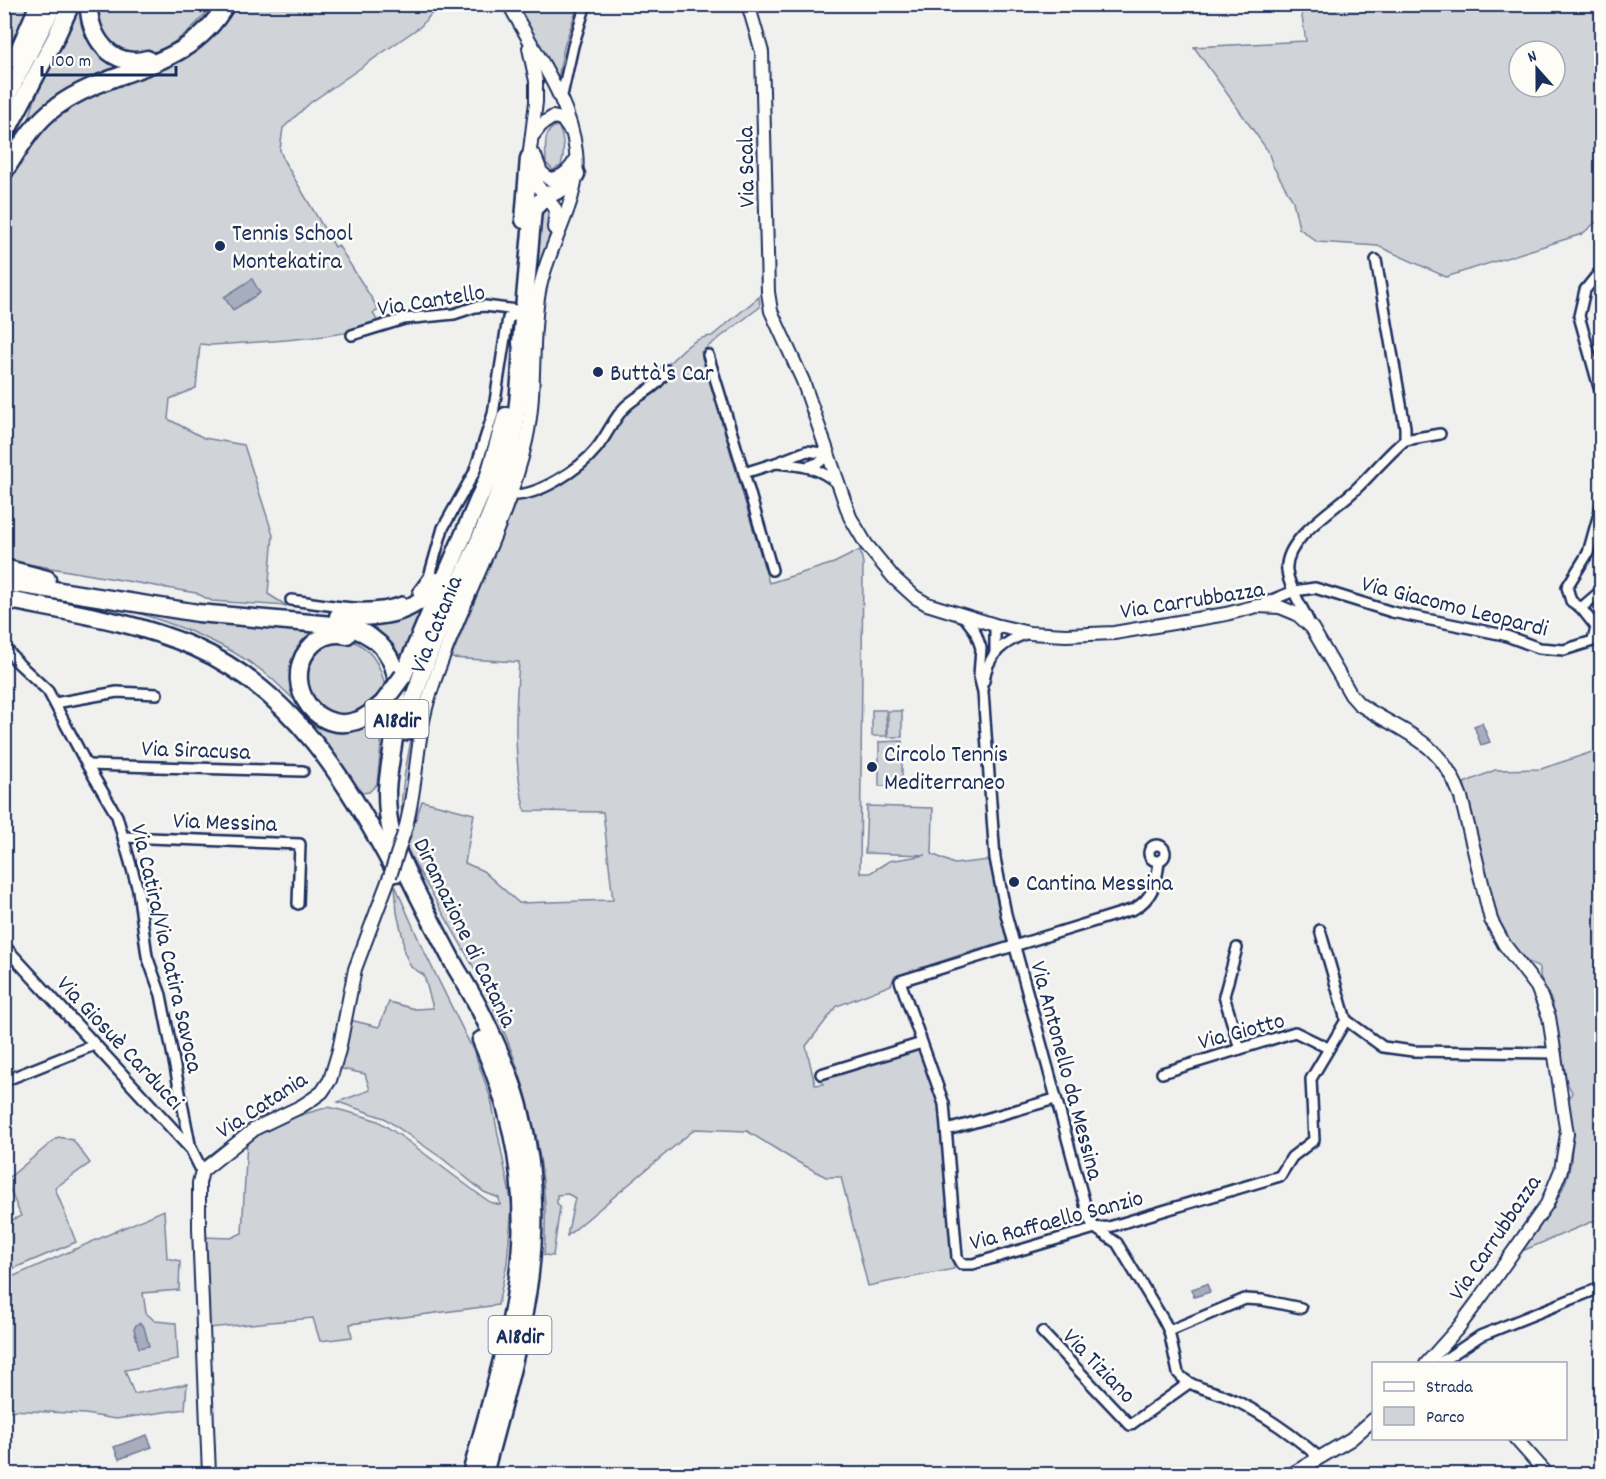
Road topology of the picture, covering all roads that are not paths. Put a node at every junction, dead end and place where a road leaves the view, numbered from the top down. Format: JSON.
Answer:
{"nodes":[{"id":1,"x":39,"y":4,"type":"edge"},
{"id":2,"x":54,"y":4,"type":"edge"},
{"id":3,"x":71,"y":4,"type":"edge"},
{"id":4,"x":89,"y":4,"type":"edge"},
{"id":5,"x":220,"y":4,"type":"edge"},
{"id":6,"x":226,"y":4,"type":"edge"},
{"id":7,"x":509,"y":4,"type":"edge"},
{"id":8,"x":585,"y":4,"type":"edge"},
{"id":9,"x":748,"y":4,"type":"edge"},
{"id":10,"x":518,"y":21,"type":"junction"},
{"id":11,"x":4,"y":83,"type":"edge"},
{"id":12,"x":561,"y":100,"type":"junction"},
{"id":13,"x":4,"y":102,"type":"edge"},
{"id":14,"x":6,"y":134,"type":"edge"},
{"id":15,"x":530,"y":146,"type":"junction"},
{"id":16,"x":576,"y":160,"type":"junction"},
{"id":17,"x":4,"y":172,"type":"edge"},
{"id":18,"x":546,"y":196,"type":"junction"},
{"id":19,"x":1376,"y":260,"type":"dead end"},
{"id":20,"x":545,"y":267,"type":"junction"},
{"id":21,"x":1602,"y":269,"type":"edge"},
{"id":22,"x":517,"y":313,"type":"junction"},
{"id":23,"x":778,"y":329,"type":"joint"},
{"id":24,"x":522,"y":333,"type":"junction"},
{"id":25,"x":352,"y":335,"type":"dead end"},
{"id":26,"x":708,"y":355,"type":"dead end"},
{"id":27,"x":666,"y":370,"type":"dead end"},
{"id":28,"x":1602,"y":398,"type":"edge"},
{"id":29,"x":818,"y":422,"type":"junction"},
{"id":30,"x":1440,"y":434,"type":"dead end"},
{"id":31,"x":1602,"y":438,"type":"edge"},
{"id":32,"x":1405,"y":440,"type":"junction"},
{"id":33,"x":1602,"y":449,"type":"edge"},
{"id":34,"x":807,"y":451,"type":"junction"},
{"id":35,"x":829,"y":454,"type":"junction"},
{"id":36,"x":776,"y":463,"type":"junction"},
{"id":37,"x":807,"y":467,"type":"junction"},
{"id":38,"x":744,"y":473,"type":"junction"},
{"id":39,"x":838,"y":484,"type":"junction"},
{"id":40,"x":511,"y":495,"type":"junction"},
{"id":41,"x":1602,"y":503,"type":"edge"},
{"id":42,"x":469,"y":523,"type":"junction"},
{"id":43,"x":4,"y":568,"type":"edge"},
{"id":44,"x":772,"y":570,"type":"dead end"},
{"id":45,"x":4,"y":582,"type":"edge"},
{"id":46,"x":1314,"y":588,"type":"junction"},
{"id":47,"x":47,"y":589,"type":"junction"},
{"id":48,"x":1602,"y":590,"type":"edge"},
{"id":49,"x":1294,"y":591,"type":"junction"},
{"id":50,"x":4,"y":592,"type":"edge"},
{"id":51,"x":104,"y":592,"type":"junction"},
{"id":52,"x":4,"y":599,"type":"edge"},
{"id":53,"x":291,"y":600,"type":"dead end"},
{"id":54,"x":1257,"y":606,"type":"junction"},
{"id":55,"x":158,"y":607,"type":"junction"},
{"id":56,"x":1296,"y":607,"type":"junction"},
{"id":57,"x":4,"y":608,"type":"edge"},
{"id":58,"x":1581,"y":608,"type":"junction"},
{"id":59,"x":963,"y":615,"type":"junction"},
{"id":60,"x":995,"y":625,"type":"junction"},
{"id":61,"x":1029,"y":633,"type":"junction"},
{"id":62,"x":1598,"y":637,"type":"edge"},
{"id":63,"x":180,"y":642,"type":"junction"},
{"id":64,"x":4,"y":646,"type":"edge"},
{"id":65,"x":981,"y":648,"type":"junction"},
{"id":66,"x":995,"y":651,"type":"junction"},
{"id":67,"x":404,"y":680,"type":"junction"},
{"id":68,"x":982,"y":692,"type":"junction"},
{"id":69,"x":157,"y":694,"type":"dead end"},
{"id":70,"x":55,"y":703,"type":"junction"},
{"id":71,"x":385,"y":706,"type":"junction"},
{"id":72,"x":87,"y":765,"type":"junction"},
{"id":73,"x":303,"y":771,"type":"dead end"},
{"id":74,"x":124,"y":837,"type":"junction"},
{"id":75,"x":1159,"y":861,"type":"dead end"},
{"id":76,"x":409,"y":894,"type":"junction"},
{"id":77,"x":298,"y":904,"type":"dead end"},
{"id":78,"x":1320,"y":930,"type":"dead end"},
{"id":79,"x":4,"y":946,"type":"edge"},
{"id":80,"x":1014,"y":946,"type":"junction"},
{"id":81,"x":1237,"y":948,"type":"dead end"},
{"id":82,"x":478,"y":1005,"type":"junction"},
{"id":83,"x":1346,"y":1020,"type":"junction"},
{"id":84,"x":922,"y":1043,"type":"junction"},
{"id":85,"x":94,"y":1045,"type":"junction"},
{"id":86,"x":1328,"y":1048,"type":"junction"},
{"id":87,"x":1240,"y":1049,"type":"junction"},
{"id":88,"x":1556,"y":1053,"type":"junction"},
{"id":89,"x":1162,"y":1073,"type":"dead end"},
{"id":90,"x":821,"y":1074,"type":"dead end"},
{"id":91,"x":4,"y":1081,"type":"edge"},
{"id":92,"x":1055,"y":1099,"type":"junction"},
{"id":93,"x":947,"y":1130,"type":"junction"},
{"id":94,"x":191,"y":1149,"type":"junction"},
{"id":95,"x":202,"y":1171,"type":"junction"},
{"id":96,"x":1095,"y":1228,"type":"junction"},
{"id":97,"x":1602,"y":1287,"type":"edge"},
{"id":98,"x":1301,"y":1308,"type":"dead end"},
{"id":99,"x":1169,"y":1331,"type":"junction"},
{"id":100,"x":1042,"y":1332,"type":"dead end"},
{"id":101,"x":1436,"y":1361,"type":"edge"},
{"id":102,"x":1189,"y":1383,"type":"junction"},
{"id":103,"x":1372,"y":1421,"type":"edge"},
{"id":104,"x":1517,"y":1440,"type":"edge"},
{"id":105,"x":1320,"y":1458,"type":"junction"},
{"id":106,"x":209,"y":1474,"type":"edge"},
{"id":107,"x":471,"y":1474,"type":"edge"},
{"id":108,"x":484,"y":1474,"type":"edge"},
{"id":109,"x":1292,"y":1474,"type":"edge"},
{"id":110,"x":1547,"y":1474,"type":"edge"}],
"edges":[{"from":1,"to":11,"type":"highway"},
{"from":2,"to":13,"type":"highway"},
{"from":3,"to":14,"type":"highway"},
{"from":4,"to":5,"type":"highway"},
{"from":6,"to":17,"type":"highway"},
{"from":7,"to":10,"type":"main road","name":"Via Catania"},
{"from":8,"to":12,"type":"street"},
{"from":9,"to":23,"type":"main road","name":"Via Scala"},
{"from":10,"to":12,"type":"main road","name":"Via Catania"},
{"from":10,"to":15,"type":"main road"},
{"from":12,"to":16,"type":"main road","name":"Via Catania"},
{"from":15,"to":16,"type":"main road"},
{"from":15,"to":16,"type":"main road"},
{"from":15,"to":18,"type":"main road"},
{"from":15,"to":22,"type":"highway"},
{"from":16,"to":18,"type":"highway"},
{"from":16,"to":20,"type":"main road","name":"Via Catania"},
{"from":18,"to":20,"type":"main road"},
{"from":18,"to":24,"type":"highway"},
{"from":19,"to":32,"type":"street"},
{"from":20,"to":40,"type":"main road","name":"Via Catania"},
{"from":21,"to":28,"type":"street"},
{"from":22,"to":25,"type":"street","name":"Via Cantello"},
{"from":22,"to":42,"type":"highway"},
{"from":22,"to":53,"type":"street","name":"Via Catania"},
{"from":23,"to":29,"type":"main road","name":"Via Carrubbazza"},
{"from":24,"to":67,"type":"highway"},
{"from":24,"to":82,"type":"highway"},
{"from":26,"to":38,"type":"street"},
{"from":27,"to":40,"type":"street"},
{"from":29,"to":34,"type":"street"},
{"from":29,"to":35,"type":"main road","name":"Via Carrubbazza"},
{"from":30,"to":32,"type":"street"},
{"from":31,"to":33,"type":"street"},
{"from":32,"to":49,"type":"street"},
{"from":34,"to":35,"type":"street"},
{"from":34,"to":36,"type":"street"},
{"from":35,"to":37,"type":"street"},
{"from":35,"to":39,"type":"main road","name":"Via Carrubbazza"},
{"from":36,"to":37,"type":"street"},
{"from":36,"to":38,"type":"street"},
{"from":37,"to":39,"type":"street"},
{"from":38,"to":44,"type":"street"},
{"from":39,"to":59,"type":"main road","name":"Via Carrubbazza"},
{"from":40,"to":95,"type":"main road","name":"Via Catania","bridge":true},
{"from":41,"to":58,"type":"street","name":"Via Giacomo Leopardi"},
{"from":42,"to":51,"type":"highway"},
{"from":42,"to":67,"type":"highway"},
{"from":43,"to":51,"type":"highway"},
{"from":45,"to":47,"type":"highway","name":"Diramazione di Catania","number":"A18dir"},
{"from":46,"to":49,"type":"street","name":"Via Giacomo Leopardi"},
{"from":46,"to":56,"type":"street"},
{"from":46,"to":62,"type":"street","name":"Via Giacomo Leopardi"},
{"from":47,"to":51,"type":"highway"},
{"from":47,"to":55,"type":"highway","name":"Diramazione di Catania","number":"A18dir"},
{"from":48,"to":58,"type":"street"},
{"from":49,"to":54,"type":"street","name":"Via Giacomo Leopardi"},
{"from":49,"to":56,"type":"street"},
{"from":50,"to":71,"type":"highway"},
{"from":51,"to":55,"type":"highway"},
{"from":52,"to":63,"type":"highway","name":"Diramazione di Catania","number":"A18dir"},
{"from":54,"to":56,"type":"main road","name":"Via Carrubbazza"},
{"from":54,"to":61,"type":"main road","name":"Via Carrubbazza"},
{"from":55,"to":82,"type":"highway","name":"Diramazione di Catania","number":"A18dir"},
{"from":56,"to":88,"type":"main road","name":"Via Carrubbazza"},
{"from":57,"to":63,"type":"highway"},
{"from":58,"to":62,"type":"street","name":"Via Giacomo Leopardi"},
{"from":59,"to":60,"type":"main road","name":"Via Carrubbazza"},
{"from":59,"to":65,"type":"street"},
{"from":60,"to":61,"type":"main road","name":"Via Carrubbazza"},
{"from":60,"to":65,"type":"street"},
{"from":60,"to":66,"type":"street"},
{"from":61,"to":66,"type":"street"},
{"from":63,"to":76,"type":"highway","name":"Diramazione di Catania","number":"A18dir"},
{"from":64,"to":70,"type":"street","name":"Via Catira/Via Catira Savoca"},
{"from":65,"to":68,"type":"street","name":"Via Antonello da Messina"},
{"from":66,"to":68,"type":"street"},
{"from":67,"to":71,"type":"highway","bridge":true},
{"from":68,"to":80,"type":"street","name":"Via Antonello da Messina"},
{"from":69,"to":70,"type":"street"},
{"from":70,"to":72,"type":"street","name":"Via Catira/Via Catira Savoca"},
{"from":71,"to":76,"type":"highway"},
{"from":72,"to":73,"type":"street","name":"Via Siracusa"},
{"from":72,"to":74,"type":"street","name":"Via Catira/Via Catira Savoca"},
{"from":74,"to":77,"type":"street","name":"Via Messina"},
{"from":74,"to":94,"type":"street","name":"Via Catira/Via Catira Savoca"},
{"from":75,"to":80,"type":"street","name":"Via Raffaello Sanzio"},
{"from":76,"to":107,"type":"highway","name":"Diramazione di Catania","number":"A18dir"},
{"from":78,"to":83,"type":"street"},
{"from":79,"to":85,"type":"street","name":"Via Giosuè Carducci"},
{"from":80,"to":84,"type":"street","name":"Via Raffaello Sanzio"},
{"from":80,"to":92,"type":"street","name":"Via Antonello da Messina"},
{"from":81,"to":87,"type":"street"},
{"from":82,"to":108,"type":"highway","name":"Diramazione di Catania","number":"A18dir"},
{"from":83,"to":86,"type":"street","name":"Via Raffaello Sanzio"},
{"from":83,"to":88,"type":"street"},
{"from":84,"to":90,"type":"street"},
{"from":84,"to":93,"type":"street","name":"Via Raffaello Sanzio"},
{"from":85,"to":91,"type":"street"},
{"from":85,"to":94,"type":"street","name":"Via Giosuè Carducci"},
{"from":86,"to":87,"type":"street","name":"Via Giotto"},
{"from":86,"to":96,"type":"street","name":"Via Raffaello Sanzio"},
{"from":87,"to":89,"type":"street","name":"Via Giotto"},
{"from":88,"to":101,"type":"main road","name":"Via Carrubbazza"},
{"from":92,"to":93,"type":"street"},
{"from":92,"to":96,"type":"street","name":"Via Antonello da Messina"},
{"from":93,"to":96,"type":"street","name":"Via Raffaello Sanzio"},
{"from":94,"to":95,"type":"street","name":"Via Giosuè Carducci"},
{"from":95,"to":106,"type":"main road"},
{"from":96,"to":99,"type":"street"},
{"from":97,"to":101,"type":"street"},
{"from":98,"to":99,"type":"street"},
{"from":99,"to":102,"type":"street"},
{"from":100,"to":102,"type":"street","name":"Via Tiziano"},
{"from":102,"to":105,"type":"street"},
{"from":103,"to":105,"type":"main road"},
{"from":104,"to":110,"type":"main road"},
{"from":105,"to":109,"type":"main road"}]}
